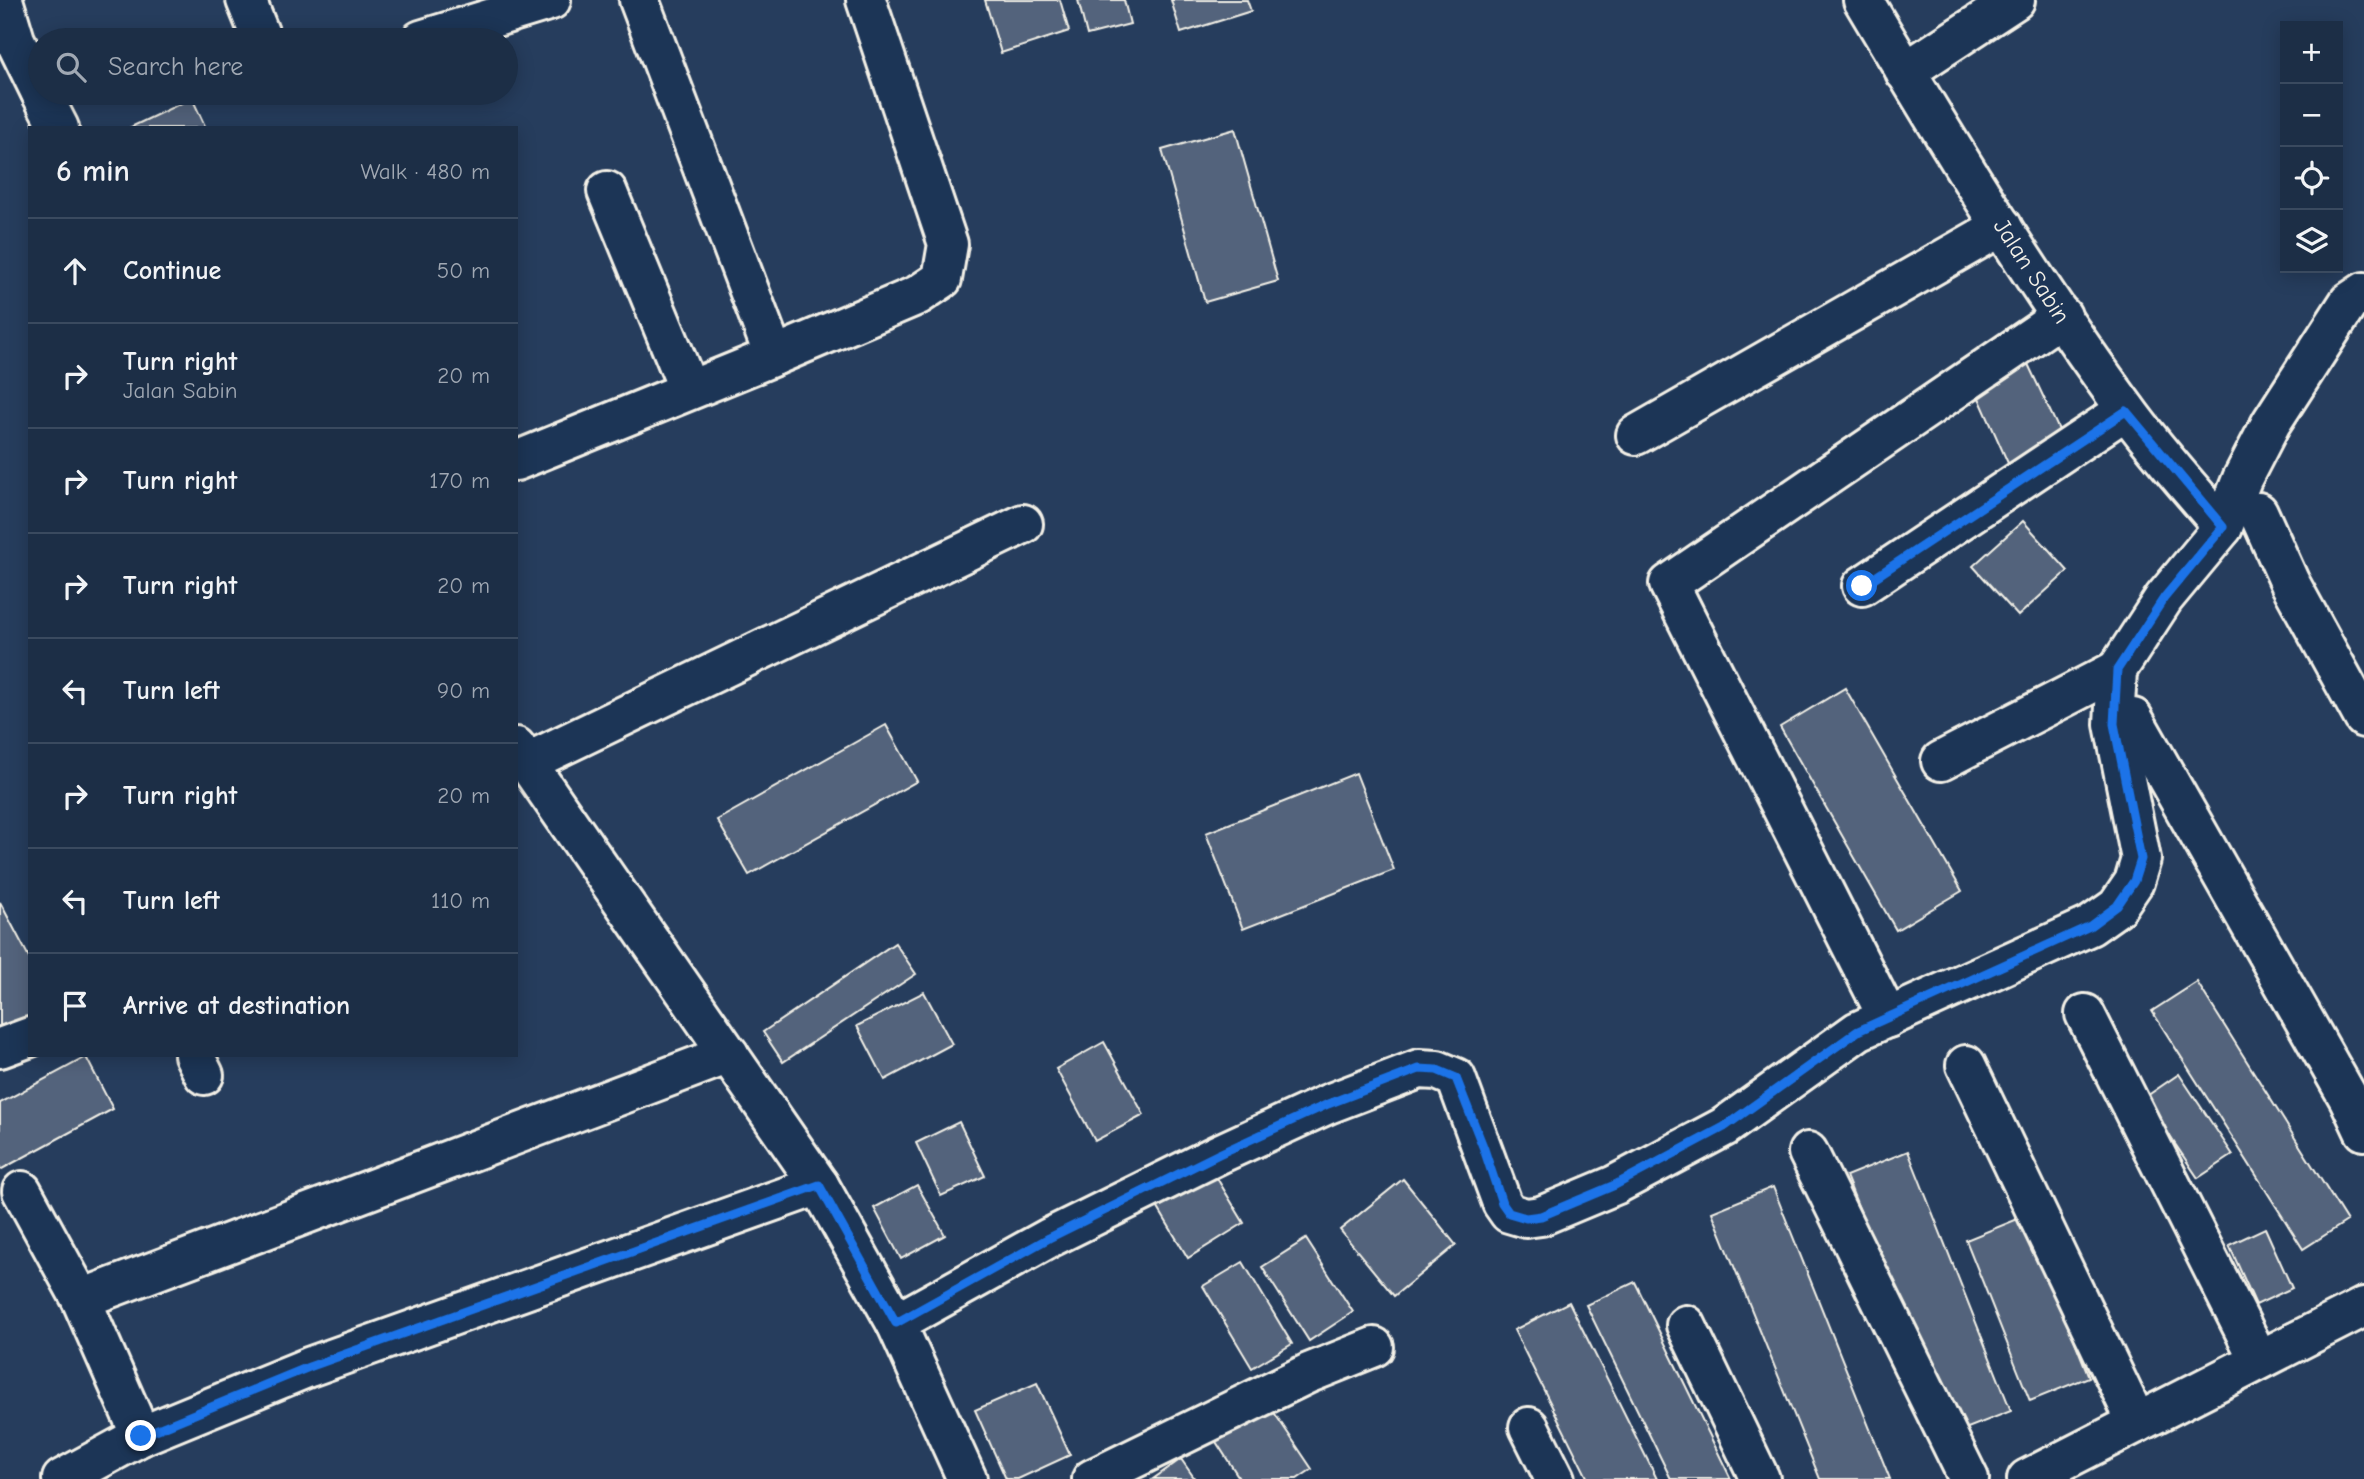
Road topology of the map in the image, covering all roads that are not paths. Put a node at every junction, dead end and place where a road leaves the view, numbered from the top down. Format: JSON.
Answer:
{"nodes":[{"id":1,"x":246,"y":0,"type":"edge"},
{"id":2,"x":551,"y":0,"type":"edge"},
{"id":3,"x":639,"y":0,"type":"edge"},
{"id":4,"x":866,"y":0,"type":"edge"},
{"id":5,"x":1863,"y":0,"type":"edge"},
{"id":6,"x":2015,"y":0,"type":"edge"},
{"id":7,"x":5,"y":19,"type":"edge"},
{"id":8,"x":257,"y":28,"type":"edge"},
{"id":9,"x":460,"y":28,"type":"edge"},
{"id":10,"x":28,"y":66,"type":"edge"},
{"id":11,"x":1905,"y":72,"type":"junction"},
{"id":12,"x":48,"y":105,"type":"edge"},
{"id":13,"x":58,"y":126,"type":"edge"},
{"id":14,"x":607,"y":191,"type":"dead end"},
{"id":15,"x":2003,"y":226,"type":"junction"},
{"id":16,"x":2359,"y":307,"type":"edge"},
{"id":17,"x":2062,"y":316,"type":"junction"},
{"id":18,"x":774,"y":356,"type":"junction"},
{"id":19,"x":689,"y":390,"type":"junction"},
{"id":20,"x":2126,"y":411,"type":"junction"},
{"id":21,"x":1636,"y":435,"type":"dead end"},
{"id":22,"x":518,"y":460,"type":"edge"},
{"id":23,"x":2258,"y":512,"type":"dead end"},
{"id":24,"x":1023,"y":524,"type":"dead end"},
{"id":25,"x":2223,"y":527,"type":"junction"},
{"id":26,"x":1862,"y":586,"type":"dead end"},
{"id":27,"x":2117,"y":670,"type":"junction"},
{"id":28,"x":2133,"y":718,"type":"dead end"},
{"id":29,"x":2364,"y":718,"type":"edge"},
{"id":30,"x":1941,"y":761,"type":"dead end"},
{"id":31,"x":524,"y":767,"type":"edge"},
{"id":32,"x":2085,"y":1014,"type":"dead end"},
{"id":33,"x":1888,"y":1018,"type":"junction"},
{"id":34,"x":28,"y":1038,"type":"edge"},
{"id":35,"x":0,"y":1048,"type":"edge"},
{"id":36,"x":729,"y":1054,"type":"junction"},
{"id":37,"x":1966,"y":1065,"type":"dead end"},
{"id":38,"x":2359,"y":1107,"type":"edge"},
{"id":39,"x":1808,"y":1152,"type":"dead end"},
{"id":40,"x":819,"y":1185,"type":"junction"},
{"id":41,"x":22,"y":1191,"type":"dead end"},
{"id":42,"x":81,"y":1299,"type":"junction"},
{"id":43,"x":2364,"y":1307,"type":"edge"},
{"id":44,"x":896,"y":1323,"type":"junction"},
{"id":45,"x":1686,"y":1325,"type":"dead end"},
{"id":46,"x":1374,"y":1347,"type":"dead end"},
{"id":47,"x":2259,"y":1360,"type":"junction"},
{"id":48,"x":2137,"y":1423,"type":"junction"},
{"id":49,"x":1529,"y":1427,"type":"dead end"},
{"id":50,"x":141,"y":1436,"type":"junction"},
{"id":51,"x":62,"y":1479,"type":"edge"},
{"id":52,"x":967,"y":1479,"type":"edge"},
{"id":53,"x":1092,"y":1479,"type":"edge"},
{"id":54,"x":1555,"y":1479,"type":"edge"},
{"id":55,"x":1760,"y":1479,"type":"edge"},
{"id":56,"x":1969,"y":1479,"type":"edge"},
{"id":57,"x":2027,"y":1479,"type":"edge"}],
"edges":[{"from":1,"to":8,"type":"street"},
{"from":2,"to":9,"type":"street"},
{"from":3,"to":18,"type":"street"},
{"from":4,"to":18,"type":"street"},
{"from":5,"to":11,"type":"street","name":"Jalan Sabin"},
{"from":6,"to":11,"type":"street"},
{"from":7,"to":10,"type":"street"},
{"from":11,"to":15,"type":"street","name":"Jalan Sabin"},
{"from":12,"to":13,"type":"street"},
{"from":14,"to":19,"type":"street"},
{"from":15,"to":17,"type":"street","name":"Jalan Sabin"},
{"from":15,"to":21,"type":"street"},
{"from":16,"to":25,"type":"street"},
{"from":17,"to":20,"type":"street","name":"Jalan Sabin"},
{"from":17,"to":33,"type":"street"},
{"from":18,"to":19,"type":"street"},
{"from":19,"to":22,"type":"street"},
{"from":20,"to":25,"type":"street","name":"Jalan Sabin"},
{"from":20,"to":26,"type":"street"},
{"from":23,"to":29,"type":"street"},
{"from":24,"to":31,"type":"street"},
{"from":25,"to":27,"type":"street"},
{"from":27,"to":30,"type":"street"},
{"from":27,"to":33,"type":"street"},
{"from":28,"to":38,"type":"street"},
{"from":31,"to":36,"type":"street"},
{"from":32,"to":47,"type":"street"},
{"from":33,"to":44,"type":"street"},
{"from":34,"to":35,"type":"street"},
{"from":36,"to":40,"type":"street"},
{"from":36,"to":42,"type":"street"},
{"from":37,"to":48,"type":"street"},
{"from":39,"to":56,"type":"street"},
{"from":40,"to":44,"type":"street"},
{"from":40,"to":50,"type":"street"},
{"from":41,"to":42,"type":"street"},
{"from":42,"to":50,"type":"street"},
{"from":43,"to":47,"type":"street"},
{"from":44,"to":52,"type":"street"},
{"from":45,"to":55,"type":"street"},
{"from":46,"to":53,"type":"street"},
{"from":47,"to":48,"type":"street"},
{"from":48,"to":57,"type":"street"},
{"from":49,"to":54,"type":"street"},
{"from":50,"to":51,"type":"street"}]}
